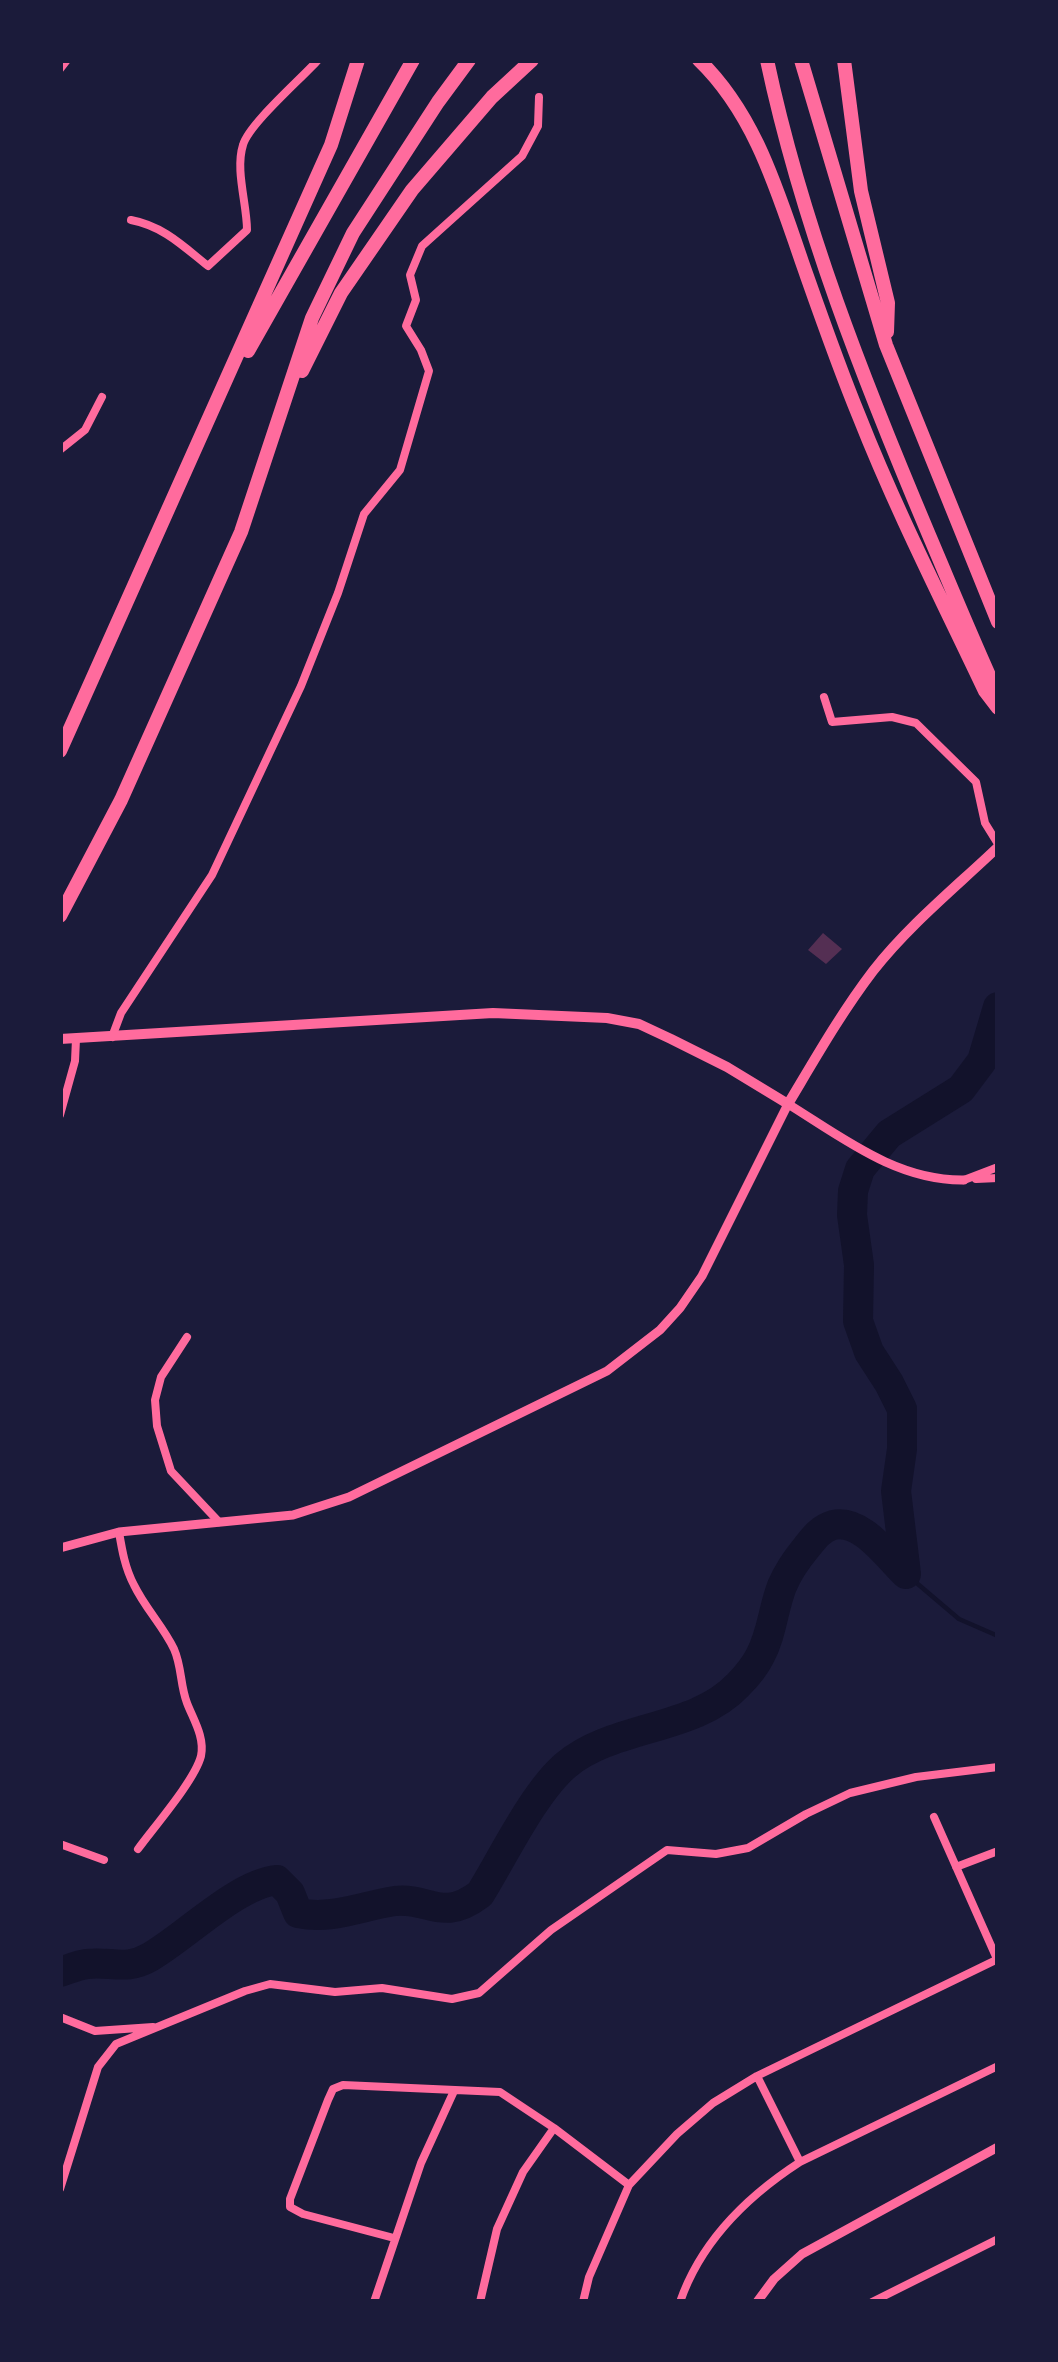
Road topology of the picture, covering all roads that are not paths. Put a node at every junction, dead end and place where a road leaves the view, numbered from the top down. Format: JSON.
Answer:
{"nodes":[{"id":1,"x":67,"y":60,"type":"edge"},
{"id":2,"x":318,"y":60,"type":"edge"},
{"id":3,"x":358,"y":60,"type":"edge"},
{"id":4,"x":413,"y":60,"type":"edge"},
{"id":5,"x":470,"y":60,"type":"edge"},
{"id":6,"x":532,"y":60,"type":"edge"},
{"id":7,"x":699,"y":60,"type":"edge"},
{"id":8,"x":767,"y":60,"type":"edge"},
{"id":9,"x":800,"y":60,"type":"edge"},
{"id":10,"x":844,"y":60,"type":"edge"},
{"id":11,"x":60,"y":69,"type":"edge"},
{"id":12,"x":538,"y":97,"type":"dead end"},
{"id":13,"x":130,"y":220,"type":"dead end"},
{"id":14,"x":886,"y":345,"type":"junction"},
{"id":15,"x":102,"y":397,"type":"dead end"},
{"id":16,"x":281,"y":413,"type":"junction"},
{"id":17,"x":204,"y":429,"type":"junction"},
{"id":18,"x":60,"y":450,"type":"edge"},
{"id":19,"x":998,"y":622,"type":"edge"},
{"id":20,"x":998,"y":695,"type":"edge"},
{"id":21,"x":824,"y":698,"type":"dead end"},
{"id":22,"x":998,"y":708,"type":"edge"},
{"id":23,"x":60,"y":752,"type":"edge"},
{"id":24,"x":998,"y":845,"type":"edge"},
{"id":25,"x":60,"y":916,"type":"edge"},
{"id":26,"x":112,"y":1037,"type":"junction"},
{"id":27,"x":60,"y":1039,"type":"edge"},
{"id":28,"x":76,"y":1039,"type":"junction"},
{"id":29,"x":788,"y":1104,"type":"junction"},
{"id":30,"x":60,"y":1115,"type":"edge"},
{"id":31,"x":998,"y":1167,"type":"edge"},
{"id":32,"x":998,"y":1178,"type":"edge"},
{"id":33,"x":964,"y":1180,"type":"junction"},
{"id":34,"x":188,"y":1337,"type":"dead end"},
{"id":35,"x":219,"y":1522,"type":"junction"},
{"id":36,"x":119,"y":1532,"type":"junction"},
{"id":37,"x":60,"y":1548,"type":"edge"},
{"id":38,"x":998,"y":1768,"type":"edge"},
{"id":39,"x":934,"y":1817,"type":"dead end"},
{"id":40,"x":60,"y":1844,"type":"edge"},
{"id":41,"x":138,"y":1849,"type":"dead end"},
{"id":42,"x":998,"y":1851,"type":"edge"},
{"id":43,"x":104,"y":1860,"type":"dead end"},
{"id":44,"x":956,"y":1868,"type":"junction"},
{"id":45,"x":998,"y":1959,"type":"edge"},
{"id":46,"x":60,"y":2017,"type":"edge"},
{"id":47,"x":160,"y":2027,"type":"junction"},
{"id":48,"x":998,"y":2066,"type":"edge"},
{"id":49,"x":757,"y":2076,"type":"junction"},
{"id":50,"x":454,"y":2091,"type":"junction"},
{"id":51,"x":554,"y":2128,"type":"junction"},
{"id":52,"x":998,"y":2147,"type":"edge"},
{"id":53,"x":800,"y":2162,"type":"junction"},
{"id":54,"x":629,"y":2185,"type":"junction"},
{"id":55,"x":60,"y":2189,"type":"edge"},
{"id":56,"x":394,"y":2238,"type":"junction"},
{"id":57,"x":998,"y":2240,"type":"edge"},
{"id":58,"x":374,"y":2302,"type":"edge"},
{"id":59,"x":480,"y":2302,"type":"edge"},
{"id":60,"x":583,"y":2302,"type":"edge"},
{"id":61,"x":680,"y":2302,"type":"edge"},
{"id":62,"x":757,"y":2302,"type":"edge"},
{"id":63,"x":872,"y":2302,"type":"edge"}],
"edges":[{"from":1,"to":11,"type":"street"},
{"from":2,"to":13,"type":"street"},
{"from":3,"to":17,"type":"highway"},
{"from":4,"to":17,"type":"highway"},
{"from":5,"to":16,"type":"highway"},
{"from":6,"to":16,"type":"highway"},
{"from":7,"to":22,"type":"highway"},
{"from":8,"to":20,"type":"highway"},
{"from":9,"to":14,"type":"highway"},
{"from":10,"to":14,"type":"highway"},
{"from":12,"to":26,"type":"street"},
{"from":14,"to":19,"type":"highway"},
{"from":15,"to":18,"type":"street"},
{"from":16,"to":25,"type":"highway"},
{"from":17,"to":23,"type":"highway"},
{"from":21,"to":24,"type":"street"},
{"from":24,"to":29,"type":"main road"},
{"from":26,"to":28,"type":"main road"},
{"from":26,"to":29,"type":"main road"},
{"from":27,"to":28,"type":"main road"},
{"from":28,"to":30,"type":"street"},
{"from":29,"to":33,"type":"street"},
{"from":29,"to":35,"type":"street"},
{"from":31,"to":33,"type":"street"},
{"from":32,"to":33,"type":"street"},
{"from":34,"to":35,"type":"street"},
{"from":35,"to":36,"type":"street"},
{"from":36,"to":37,"type":"street"},
{"from":36,"to":41,"type":"street"},
{"from":38,"to":47,"type":"street"},
{"from":39,"to":44,"type":"street"},
{"from":40,"to":43,"type":"street"},
{"from":42,"to":44,"type":"street"},
{"from":44,"to":45,"type":"street"},
{"from":45,"to":49,"type":"street"},
{"from":46,"to":47,"type":"street"},
{"from":47,"to":55,"type":"street"},
{"from":48,"to":53,"type":"street"},
{"from":49,"to":53,"type":"street"},
{"from":49,"to":54,"type":"street"},
{"from":50,"to":51,"type":"street"},
{"from":50,"to":56,"type":"street"},
{"from":50,"to":56,"type":"street"},
{"from":51,"to":54,"type":"street"},
{"from":51,"to":59,"type":"street"},
{"from":52,"to":62,"type":"street"},
{"from":53,"to":61,"type":"street"},
{"from":54,"to":60,"type":"street"},
{"from":56,"to":58,"type":"street"},
{"from":57,"to":63,"type":"street"}]}
